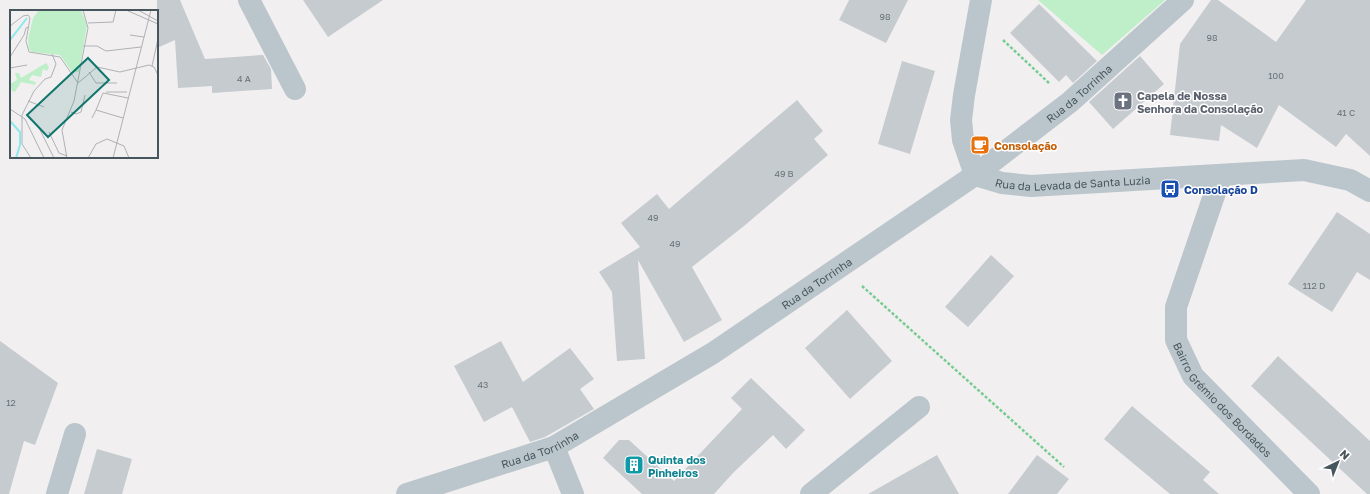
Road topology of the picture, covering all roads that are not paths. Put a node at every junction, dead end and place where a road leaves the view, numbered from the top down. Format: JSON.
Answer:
{"nodes":[{"id":1,"x":249,"y":0,"type":"edge"},
{"id":2,"x":1183,"y":0,"type":"edge"},
{"id":3,"x":979,"y":9,"type":"edge"},
{"id":4,"x":295,"y":89,"type":"dead end"},
{"id":5,"x":975,"y":175,"type":"junction"},
{"id":6,"x":1221,"y":175,"type":"junction"},
{"id":7,"x":1370,"y":191,"type":"edge"},
{"id":8,"x":919,"y":407,"type":"dead end"},
{"id":9,"x":75,"y":434,"type":"dead end"},
{"id":10,"x":554,"y":447,"type":"junction"},
{"id":11,"x":57,"y":494,"type":"edge"},
{"id":12,"x":407,"y":494,"type":"edge"},
{"id":13,"x":573,"y":494,"type":"edge"},
{"id":14,"x":811,"y":494,"type":"edge"},
{"id":15,"x":1309,"y":494,"type":"edge"}],
"edges":[{"from":1,"to":4,"type":"street"},
{"from":2,"to":5,"type":"street","name":"Rua da Torrinha"},
{"from":3,"to":5,"type":"street"},
{"from":5,"to":6,"type":"street","name":"Rua da Levada de Santa Luzia"},
{"from":5,"to":10,"type":"street","name":"Rua da Torrinha"},
{"from":6,"to":7,"type":"street","name":"Rua da Levada de Santa Luzia"},
{"from":6,"to":15,"type":"street","name":"Bairro Grémio dos Bordados"},
{"from":8,"to":14,"type":"street"},
{"from":9,"to":11,"type":"street"},
{"from":10,"to":12,"type":"street","name":"Rua da Torrinha"},
{"from":10,"to":13,"type":"street"}]}
